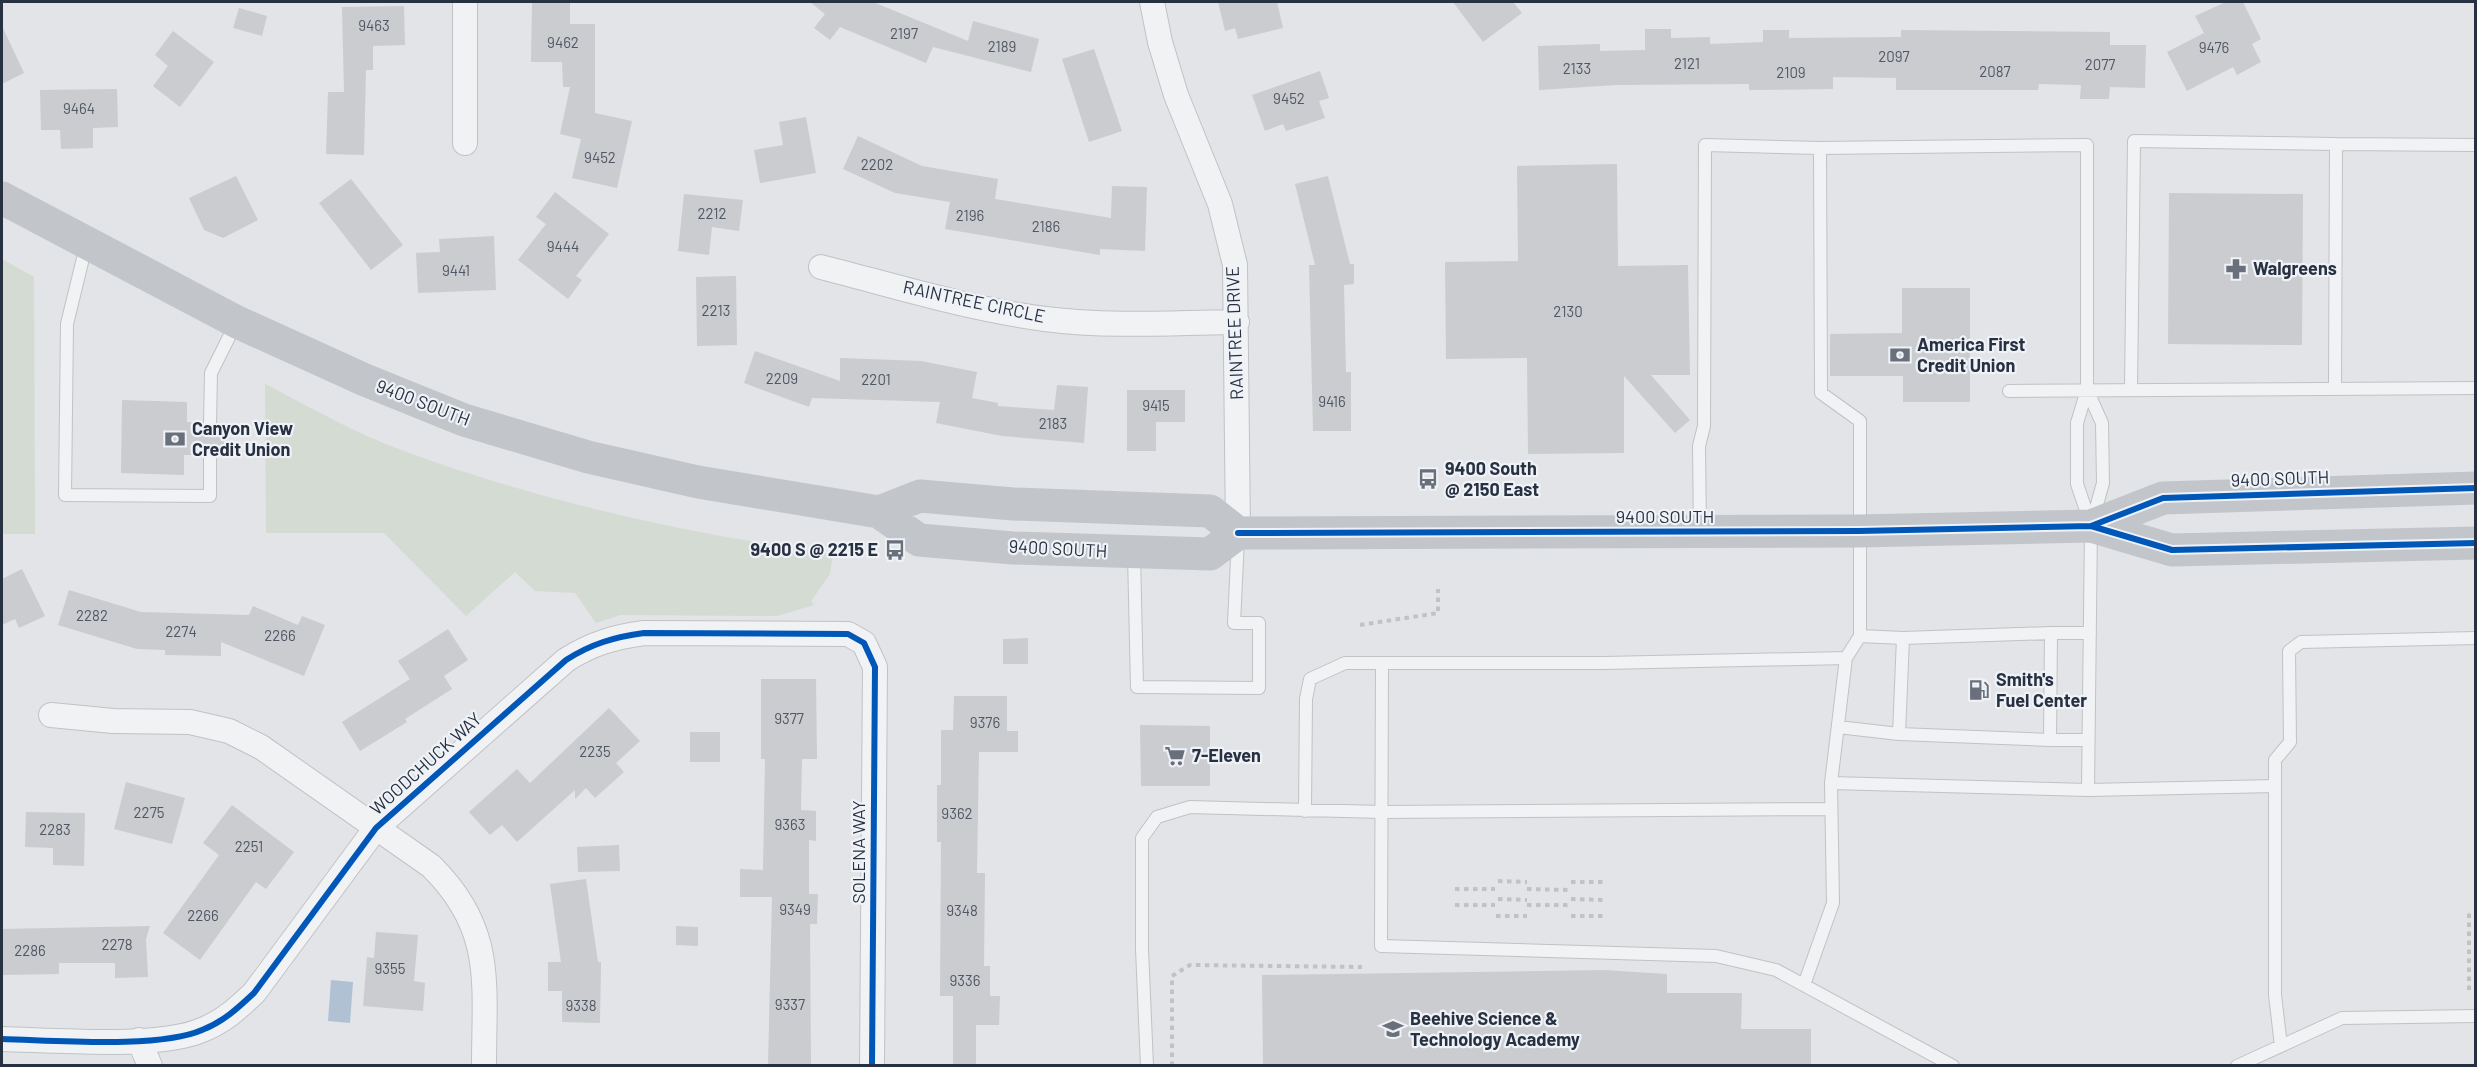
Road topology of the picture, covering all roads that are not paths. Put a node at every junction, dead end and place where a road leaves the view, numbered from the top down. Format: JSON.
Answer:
{"nodes":[{"id":1,"x":465,"y":2,"type":"edge"},
{"id":2,"x":1152,"y":2,"type":"edge"},
{"id":3,"x":465,"y":143,"type":"dead end"},
{"id":4,"x":2336,"y":144,"type":"junction"},
{"id":5,"x":2475,"y":145,"type":"edge"},
{"id":6,"x":1820,"y":148,"type":"junction"},
{"id":7,"x":2,"y":198,"type":"edge"},
{"id":8,"x":86,"y":244,"type":"junction"},
{"id":9,"x":821,"y":267,"type":"dead end"},
{"id":10,"x":237,"y":322,"type":"junction"},
{"id":11,"x":1237,"y":322,"type":"junction"},
{"id":12,"x":2475,"y":388,"type":"edge"},
{"id":13,"x":2335,"y":389,"type":"junction"},
{"id":14,"x":2087,"y":390,"type":"junction"},
{"id":15,"x":2132,"y":390,"type":"junction"},
{"id":16,"x":2009,"y":391,"type":"dead end"},
{"id":17,"x":210,"y":423,"type":"dead end"},
{"id":18,"x":210,"y":455,"type":"dead end"},
{"id":19,"x":2475,"y":488,"type":"edge"},
{"id":20,"x":879,"y":512,"type":"junction"},
{"id":21,"x":2091,"y":526,"type":"junction"},
{"id":22,"x":1859,"y":531,"type":"junction"},
{"id":23,"x":1700,"y":532,"type":"junction"},
{"id":24,"x":1238,"y":533,"type":"junction"},
{"id":25,"x":2475,"y":543,"type":"edge"},
{"id":26,"x":1134,"y":553,"type":"junction"},
{"id":27,"x":2051,"y":633,"type":"junction"},
{"id":28,"x":2090,"y":633,"type":"junction"},
{"id":29,"x":1860,"y":636,"type":"junction"},
{"id":30,"x":1904,"y":638,"type":"junction"},
{"id":31,"x":2475,"y":638,"type":"edge"},
{"id":32,"x":864,"y":643,"type":"joint"},
{"id":33,"x":1846,"y":658,"type":"junction"},
{"id":34,"x":1382,"y":663,"type":"junction"},
{"id":35,"x":51,"y":715,"type":"dead end"},
{"id":36,"x":1838,"y":727,"type":"junction"},
{"id":37,"x":1899,"y":735,"type":"junction"},
{"id":38,"x":2050,"y":740,"type":"junction"},
{"id":39,"x":2088,"y":740,"type":"junction"},
{"id":40,"x":1831,"y":783,"type":"junction"},
{"id":41,"x":2276,"y":786,"type":"junction"},
{"id":42,"x":2088,"y":790,"type":"junction"},
{"id":43,"x":1831,"y":809,"type":"junction"},
{"id":44,"x":1305,"y":811,"type":"junction"},
{"id":45,"x":1381,"y":812,"type":"junction"},
{"id":46,"x":376,"y":828,"type":"junction"},
{"id":47,"x":1804,"y":985,"type":"junction"},
{"id":48,"x":2475,"y":1016,"type":"edge"},
{"id":49,"x":2,"y":1039,"type":"edge"},
{"id":50,"x":140,"y":1040,"type":"junction"},
{"id":51,"x":2281,"y":1046,"type":"junction"},
{"id":52,"x":150,"y":1065,"type":"edge"},
{"id":53,"x":484,"y":1065,"type":"edge"},
{"id":54,"x":872,"y":1065,"type":"edge"},
{"id":55,"x":1147,"y":1065,"type":"edge"},
{"id":56,"x":1953,"y":1065,"type":"edge"},
{"id":57,"x":2237,"y":1065,"type":"edge"}],
"edges":[{"from":1,"to":3,"type":"street"},
{"from":2,"to":11,"type":"street","name":"RAINTREE DRIVE"},
{"from":4,"to":5,"type":"lane"},
{"from":4,"to":13,"type":"lane"},
{"from":4,"to":15,"type":"lane"},
{"from":6,"to":14,"type":"lane"},
{"from":6,"to":22,"type":"lane"},
{"from":6,"to":23,"type":"lane"},
{"from":7,"to":8,"type":"main road","name":"9400 SOUTH"},
{"from":8,"to":10,"type":"main road","name":"9400 SOUTH"},
{"from":8,"to":18,"type":"lane"},
{"from":9,"to":11,"type":"street","name":"RAINTREE CIRCLE"},
{"from":10,"to":17,"type":"lane"},
{"from":10,"to":20,"type":"main road","name":"9400 SOUTH"},
{"from":11,"to":24,"type":"street","name":"RAINTREE DRIVE"},
{"from":12,"to":13,"type":"lane"},
{"from":13,"to":15,"type":"lane"},
{"from":14,"to":15,"type":"lane"},
{"from":14,"to":16,"type":"lane"},
{"from":14,"to":21,"type":"lane"},
{"from":14,"to":21,"type":"lane"},
{"from":19,"to":21,"type":"main road","name":"9400 SOUTH"},
{"from":20,"to":24,"type":"main road"},
{"from":20,"to":26,"type":"main road","name":"9400 SOUTH"},
{"from":21,"to":22,"type":"main road","name":"9400 SOUTH"},
{"from":21,"to":25,"type":"main road","name":"9400 SOUTH"},
{"from":21,"to":28,"type":"lane"},
{"from":22,"to":23,"type":"main road","name":"9400 SOUTH"},
{"from":22,"to":29,"type":"lane"},
{"from":23,"to":24,"type":"main road","name":"9400 SOUTH"},
{"from":24,"to":26,"type":"main road","name":"9400 SOUTH"},
{"from":24,"to":26,"type":"lane"},
{"from":27,"to":28,"type":"lane"},
{"from":27,"to":30,"type":"lane"},
{"from":27,"to":38,"type":"lane"},
{"from":28,"to":39,"type":"lane"},
{"from":29,"to":30,"type":"lane"},
{"from":29,"to":33,"type":"lane"},
{"from":30,"to":37,"type":"lane"},
{"from":31,"to":41,"type":"lane"},
{"from":32,"to":46,"type":"street","name":"WOODCHUCK WAY"},
{"from":32,"to":54,"type":"street","name":"SOLENA WAY"},
{"from":33,"to":34,"type":"lane"},
{"from":33,"to":36,"type":"lane"},
{"from":34,"to":44,"type":"lane"},
{"from":34,"to":45,"type":"lane"},
{"from":35,"to":46,"type":"street"},
{"from":36,"to":37,"type":"lane"},
{"from":36,"to":40,"type":"lane"},
{"from":37,"to":38,"type":"lane"},
{"from":38,"to":39,"type":"lane"},
{"from":39,"to":42,"type":"lane"},
{"from":40,"to":42,"type":"lane"},
{"from":40,"to":43,"type":"lane"},
{"from":41,"to":42,"type":"lane"},
{"from":41,"to":51,"type":"lane"},
{"from":43,"to":45,"type":"lane"},
{"from":43,"to":47,"type":"lane"},
{"from":44,"to":45,"type":"lane"},
{"from":44,"to":55,"type":"lane"},
{"from":45,"to":47,"type":"lane"},
{"from":46,"to":50,"type":"street","name":"WOODCHUCK WAY"},
{"from":46,"to":53,"type":"street"},
{"from":47,"to":56,"type":"lane"},
{"from":48,"to":51,"type":"lane"},
{"from":49,"to":50,"type":"street","name":"WOODCHUCK WAY"},
{"from":50,"to":52,"type":"street"},
{"from":51,"to":57,"type":"lane"}]}
